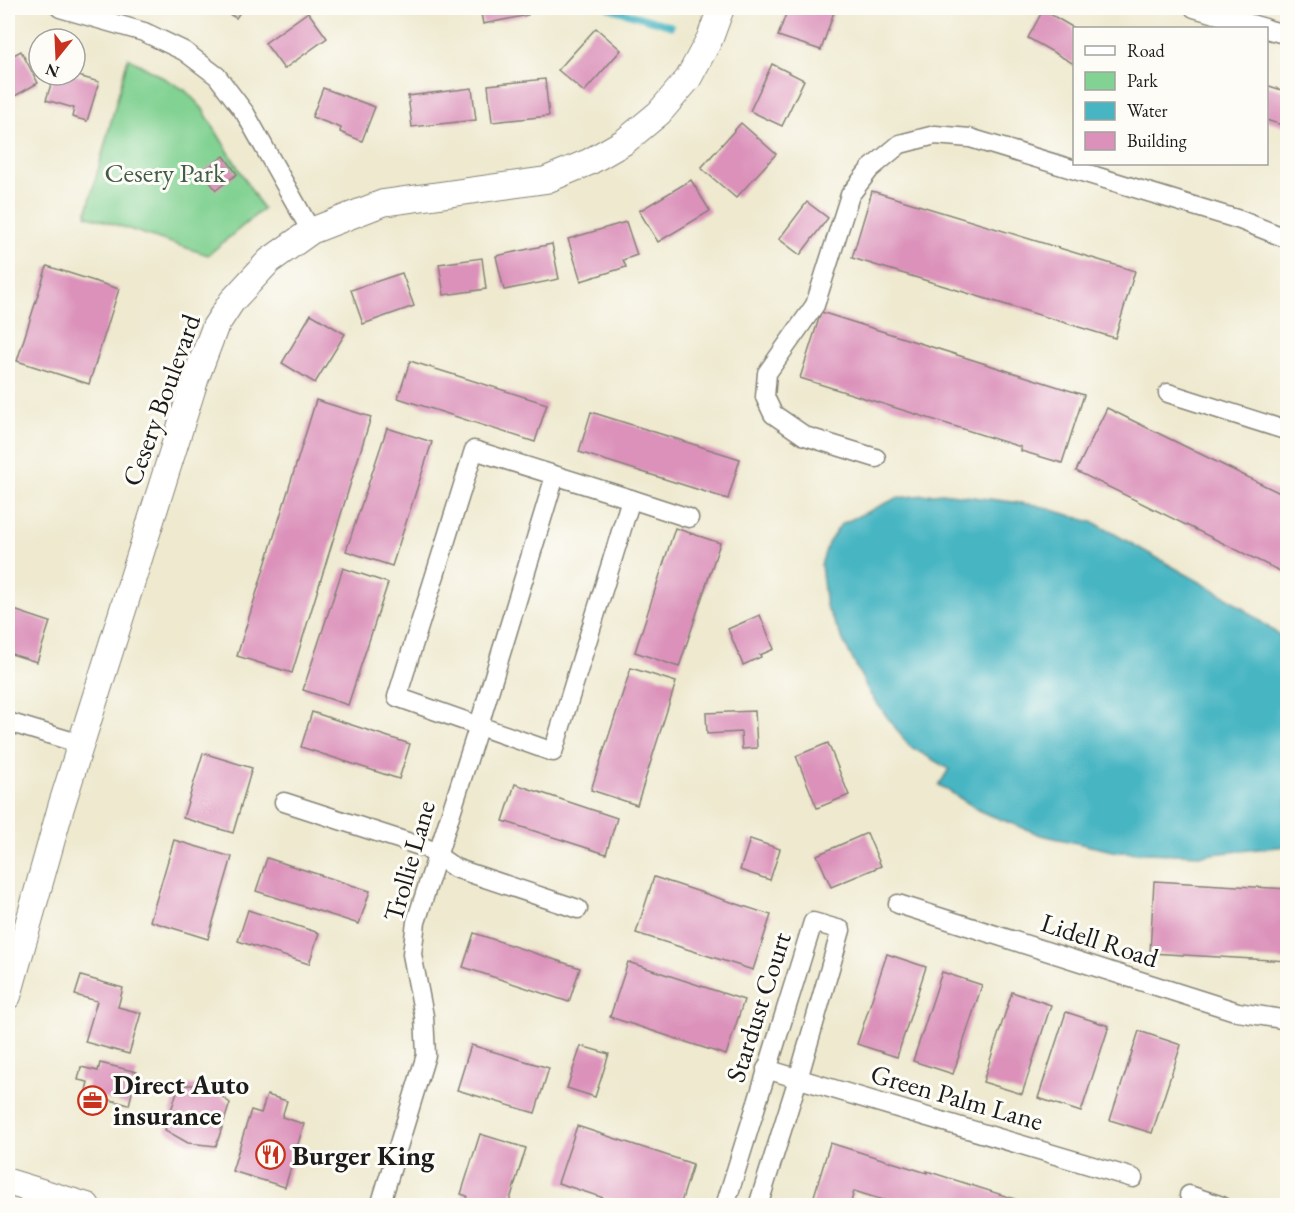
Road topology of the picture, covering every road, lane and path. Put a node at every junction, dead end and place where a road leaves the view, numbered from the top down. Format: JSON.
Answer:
{"nodes":[{"id":1,"x":60,"y":8,"type":"edge"},
{"id":2,"x":721,"y":8,"type":"edge"},
{"id":3,"x":1194,"y":8,"type":"edge"},
{"id":4,"x":1259,"y":27,"type":"edge"},
{"id":5,"x":1268,"y":30,"type":"edge"},
{"id":6,"x":1287,"y":35,"type":"edge"},
{"id":7,"x":311,"y":231,"type":"junction"},
{"id":8,"x":1287,"y":239,"type":"edge"},
{"id":9,"x":1168,"y":393,"type":"dead end"},
{"id":10,"x":1287,"y":431,"type":"edge"},
{"id":11,"x":876,"y":458,"type":"dead end"},
{"id":12,"x":555,"y":476,"type":"junction"},
{"id":13,"x":631,"y":499,"type":"junction"},
{"id":14,"x":689,"y":518,"type":"dead end"},
{"id":15,"x":8,"y":723,"type":"edge"},
{"id":16,"x":479,"y":725,"type":"junction"},
{"id":17,"x":81,"y":744,"type":"junction"},
{"id":18,"x":284,"y":802,"type":"dead end"},
{"id":19,"x":436,"y":857,"type":"junction"},
{"id":20,"x":898,"y":904,"type":"dead end"},
{"id":21,"x":578,"y":909,"type":"dead end"},
{"id":22,"x":8,"y":996,"type":"edge"},
{"id":23,"x":1287,"y":1020,"type":"edge"},
{"id":24,"x":766,"y":1069,"type":"junction"},
{"id":25,"x":798,"y":1079,"type":"junction"},
{"id":26,"x":1132,"y":1178,"type":"dead end"},
{"id":27,"x":8,"y":1182,"type":"edge"},
{"id":28,"x":1189,"y":1196,"type":"dead end"},
{"id":29,"x":87,"y":1206,"type":"edge"},
{"id":30,"x":380,"y":1206,"type":"edge"},
{"id":31,"x":725,"y":1206,"type":"edge"},
{"id":32,"x":758,"y":1206,"type":"edge"},
{"id":33,"x":1222,"y":1206,"type":"edge"}],
"edges":[{"from":1,"to":7,"type":"street"},
{"from":2,"to":7,"type":"main road","name":"Cesery Boulevard"},
{"from":3,"to":4,"type":"street"},
{"from":5,"to":6,"type":"street"},
{"from":7,"to":17,"type":"main road","name":"Cesery Boulevard"},
{"from":8,"to":11,"type":"street"},
{"from":9,"to":10,"type":"street"},
{"from":12,"to":13,"type":"street"},
{"from":12,"to":16,"type":"street","name":"Trollie Lane"},
{"from":12,"to":16,"type":"street"},
{"from":13,"to":14,"type":"street"},
{"from":13,"to":16,"type":"street"},
{"from":15,"to":17,"type":"street"},
{"from":16,"to":19,"type":"street","name":"Trollie Lane"},
{"from":17,"to":22,"type":"main road","name":"Cesery Boulevard"},
{"from":18,"to":19,"type":"street"},
{"from":19,"to":21,"type":"street"},
{"from":19,"to":30,"type":"street","name":"Trollie Lane"},
{"from":20,"to":23,"type":"street","name":"Lidell Road"},
{"from":24,"to":25,"type":"street","name":"Green Palm Lane"},
{"from":24,"to":25,"type":"street","name":"Stardust Court"},
{"from":24,"to":31,"type":"street","name":"Stardust Court"},
{"from":25,"to":26,"type":"street","name":"Green Palm Lane"},
{"from":25,"to":32,"type":"street","name":"Stardust Court"},
{"from":27,"to":29,"type":"main road"},
{"from":28,"to":33,"type":"street"}]}
